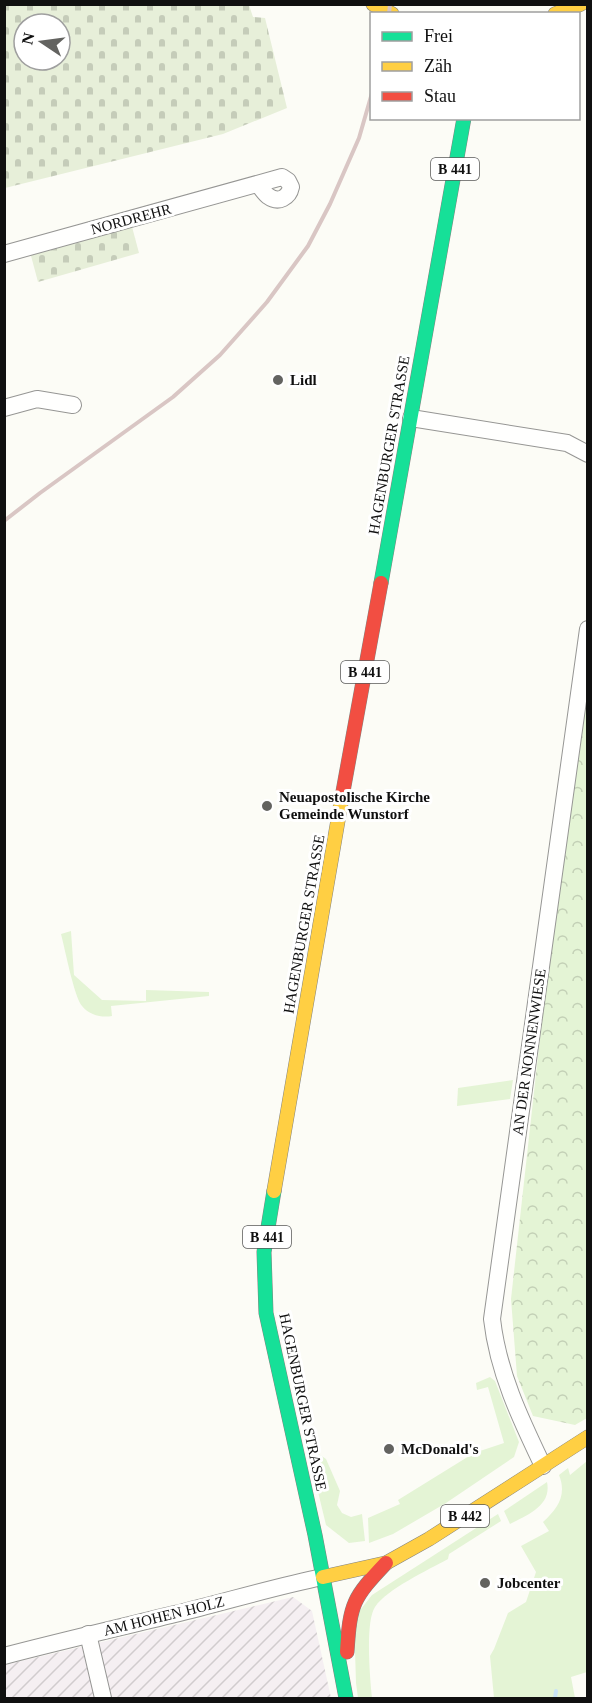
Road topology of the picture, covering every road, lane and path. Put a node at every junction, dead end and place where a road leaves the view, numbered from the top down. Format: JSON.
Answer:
{"nodes":[{"id":1,"x":373,"y":4,"type":"edge"},
{"id":2,"x":581,"y":4,"type":"edge"},
{"id":3,"x":388,"y":12,"type":"edge"},
{"id":4,"x":560,"y":12,"type":"edge"},
{"id":5,"x":464,"y":120,"type":"edge"},
{"id":6,"x":258,"y":184,"type":"dead end"},
{"id":7,"x":4,"y":254,"type":"edge"},
{"id":8,"x":73,"y":405,"type":"dead end"},
{"id":9,"x":4,"y":408,"type":"edge"},
{"id":10,"x":411,"y":418,"type":"junction"},
{"id":11,"x":588,"y":454,"type":"edge"},
{"id":12,"x":588,"y":628,"type":"edge"},
{"id":13,"x":588,"y":1437,"type":"edge"},
{"id":14,"x":543,"y":1466,"type":"junction"},
{"id":15,"x":386,"y":1563,"type":"junction"},
{"id":16,"x":323,"y":1577,"type":"junction"},
{"id":17,"x":88,"y":1634,"type":"junction"},
{"id":18,"x":4,"y":1656,"type":"edge"},
{"id":19,"x":345,"y":1693,"type":"edge"},
{"id":20,"x":103,"y":1698,"type":"edge"}],
"edges":[{"from":1,"to":3,"type":"main road"},
{"from":2,"to":4,"type":"main road"},
{"from":5,"to":10,"type":"main road","name":"HAGENBURGER STRASSE","number":"B 441"},
{"from":6,"to":7,"type":"street","name":"NORDREHR"},
{"from":8,"to":9,"type":"street"},
{"from":10,"to":11,"type":"street"},
{"from":10,"to":16,"type":"main road","name":"HAGENBURGER STRASSE","number":"B 441"},
{"from":12,"to":14,"type":"street","name":"AN DER NONNENWIESE"},
{"from":13,"to":14,"type":"main road","number":"B 442"},
{"from":14,"to":15,"type":"main road","number":"B 442"},
{"from":15,"to":16,"type":"main road","number":"B 442"},
{"from":15,"to":19,"type":"main road"},
{"from":16,"to":17,"type":"street","name":"AM HOHEN HOLZ"},
{"from":16,"to":19,"type":"main road","name":"HAGENBURGER STRASSE","number":"B 441"},
{"from":17,"to":18,"type":"street","name":"AM HOHEN HOLZ"},
{"from":17,"to":20,"type":"street"}]}
